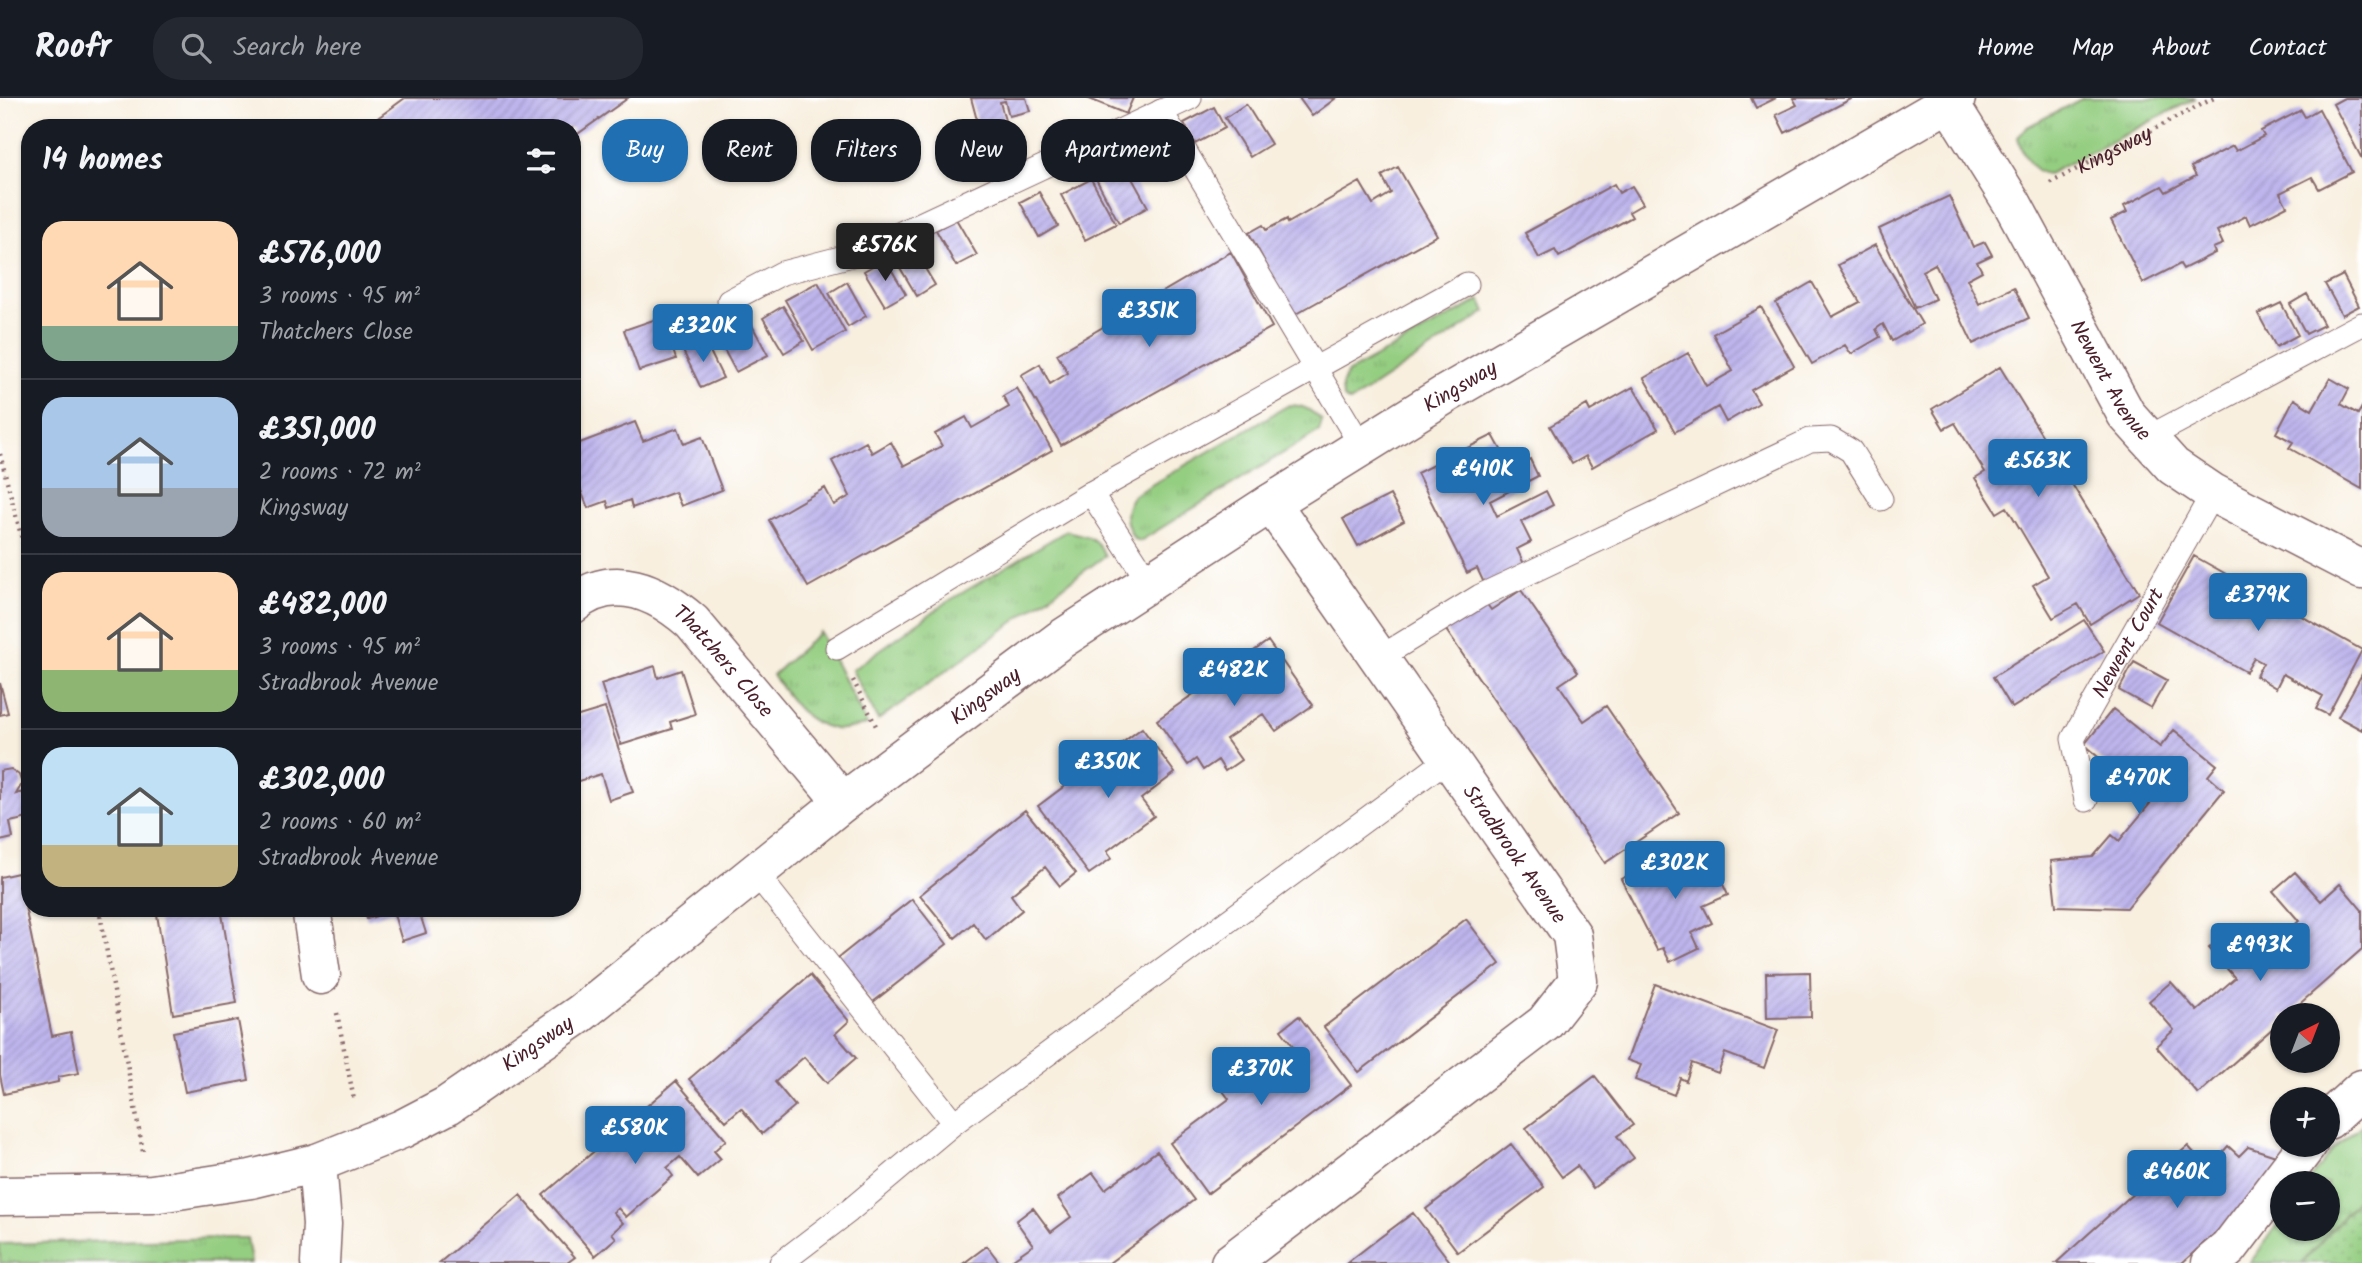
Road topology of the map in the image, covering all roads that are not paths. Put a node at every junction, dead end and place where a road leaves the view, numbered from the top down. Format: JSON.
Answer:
{"nodes":[{"id":1,"x":1190,"y":98,"type":"edge"},
{"id":2,"x":1951,"y":99,"type":"edge"},
{"id":3,"x":1161,"y":111,"type":"junction"},
{"id":4,"x":1467,"y":284,"type":"dead end"},
{"id":5,"x":729,"y":301,"type":"dead end"},
{"id":6,"x":2362,"y":324,"type":"edge"},
{"id":7,"x":1316,"y":368,"type":"junction"},
{"id":8,"x":2147,"y":438,"type":"junction"},
{"id":9,"x":1362,"y":447,"type":"junction"},
{"id":10,"x":1091,"y":493,"type":"junction"},
{"id":11,"x":2213,"y":493,"type":"junction"},
{"id":12,"x":1881,"y":499,"type":"dead end"},
{"id":13,"x":1270,"y":503,"type":"junction"},
{"id":14,"x":2359,"y":561,"type":"edge"},
{"id":15,"x":1150,"y":582,"type":"junction"},
{"id":16,"x":581,"y":601,"type":"edge"},
{"id":17,"x":837,"y":648,"type":"road end"},
{"id":18,"x":1379,"y":658,"type":"junction"},
{"id":19,"x":1448,"y":759,"type":"junction"},
{"id":20,"x":2086,"y":800,"type":"dead end"},
{"id":21,"x":844,"y":802,"type":"junction"},
{"id":22,"x":755,"y":872,"type":"junction"},
{"id":23,"x":312,"y":917,"type":"edge"},
{"id":24,"x":321,"y":975,"type":"road end"},
{"id":25,"x":2362,"y":1089,"type":"edge"},
{"id":26,"x":2340,"y":1109,"type":"edge"},
{"id":27,"x":954,"y":1123,"type":"junction"},
{"id":28,"x":2298,"y":1157,"type":"edge"},
{"id":29,"x":317,"y":1163,"type":"junction"},
{"id":30,"x":0,"y":1196,"type":"edge"},
{"id":31,"x":320,"y":1263,"type":"edge"},
{"id":32,"x":781,"y":1263,"type":"edge"},
{"id":33,"x":1230,"y":1263,"type":"edge"},
{"id":34,"x":2211,"y":1263,"type":"edge"}],
"edges":[{"from":1,"to":3,"type":"lane"},
{"from":2,"to":8,"type":"street","name":"Newent Avenue"},
{"from":2,"to":9,"type":"street","name":"Kingsway"},
{"from":3,"to":5,"type":"lane"},
{"from":3,"to":7,"type":"lane"},
{"from":4,"to":7,"type":"lane"},
{"from":6,"to":8,"type":"lane"},
{"from":7,"to":9,"type":"lane"},
{"from":7,"to":10,"type":"lane"},
{"from":8,"to":11,"type":"street","name":"Newent Avenue"},
{"from":9,"to":13,"type":"street","name":"Kingsway"},
{"from":10,"to":15,"type":"lane"},
{"from":10,"to":17,"type":"lane"},
{"from":11,"to":14,"type":"street","name":"Newent Avenue"},
{"from":11,"to":20,"type":"lane","name":"Newent Court"},
{"from":12,"to":18,"type":"lane"},
{"from":13,"to":15,"type":"street","name":"Kingsway"},
{"from":13,"to":18,"type":"street","name":"Stradbrook Avenue"},
{"from":15,"to":21,"type":"street","name":"Kingsway"},
{"from":16,"to":21,"type":"street","name":"Thatchers Close"},
{"from":18,"to":19,"type":"street","name":"Stradbrook Avenue"},
{"from":19,"to":27,"type":"lane"},
{"from":19,"to":33,"type":"street","name":"Stradbrook Avenue"},
{"from":21,"to":22,"type":"street","name":"Kingsway"},
{"from":22,"to":27,"type":"lane"},
{"from":22,"to":29,"type":"street","name":"Kingsway"},
{"from":23,"to":24,"type":"street"},
{"from":25,"to":26,"type":"street"},
{"from":27,"to":32,"type":"lane"},
{"from":28,"to":34,"type":"street"},
{"from":29,"to":30,"type":"street","name":"Kingsway"},
{"from":29,"to":31,"type":"street"}]}
